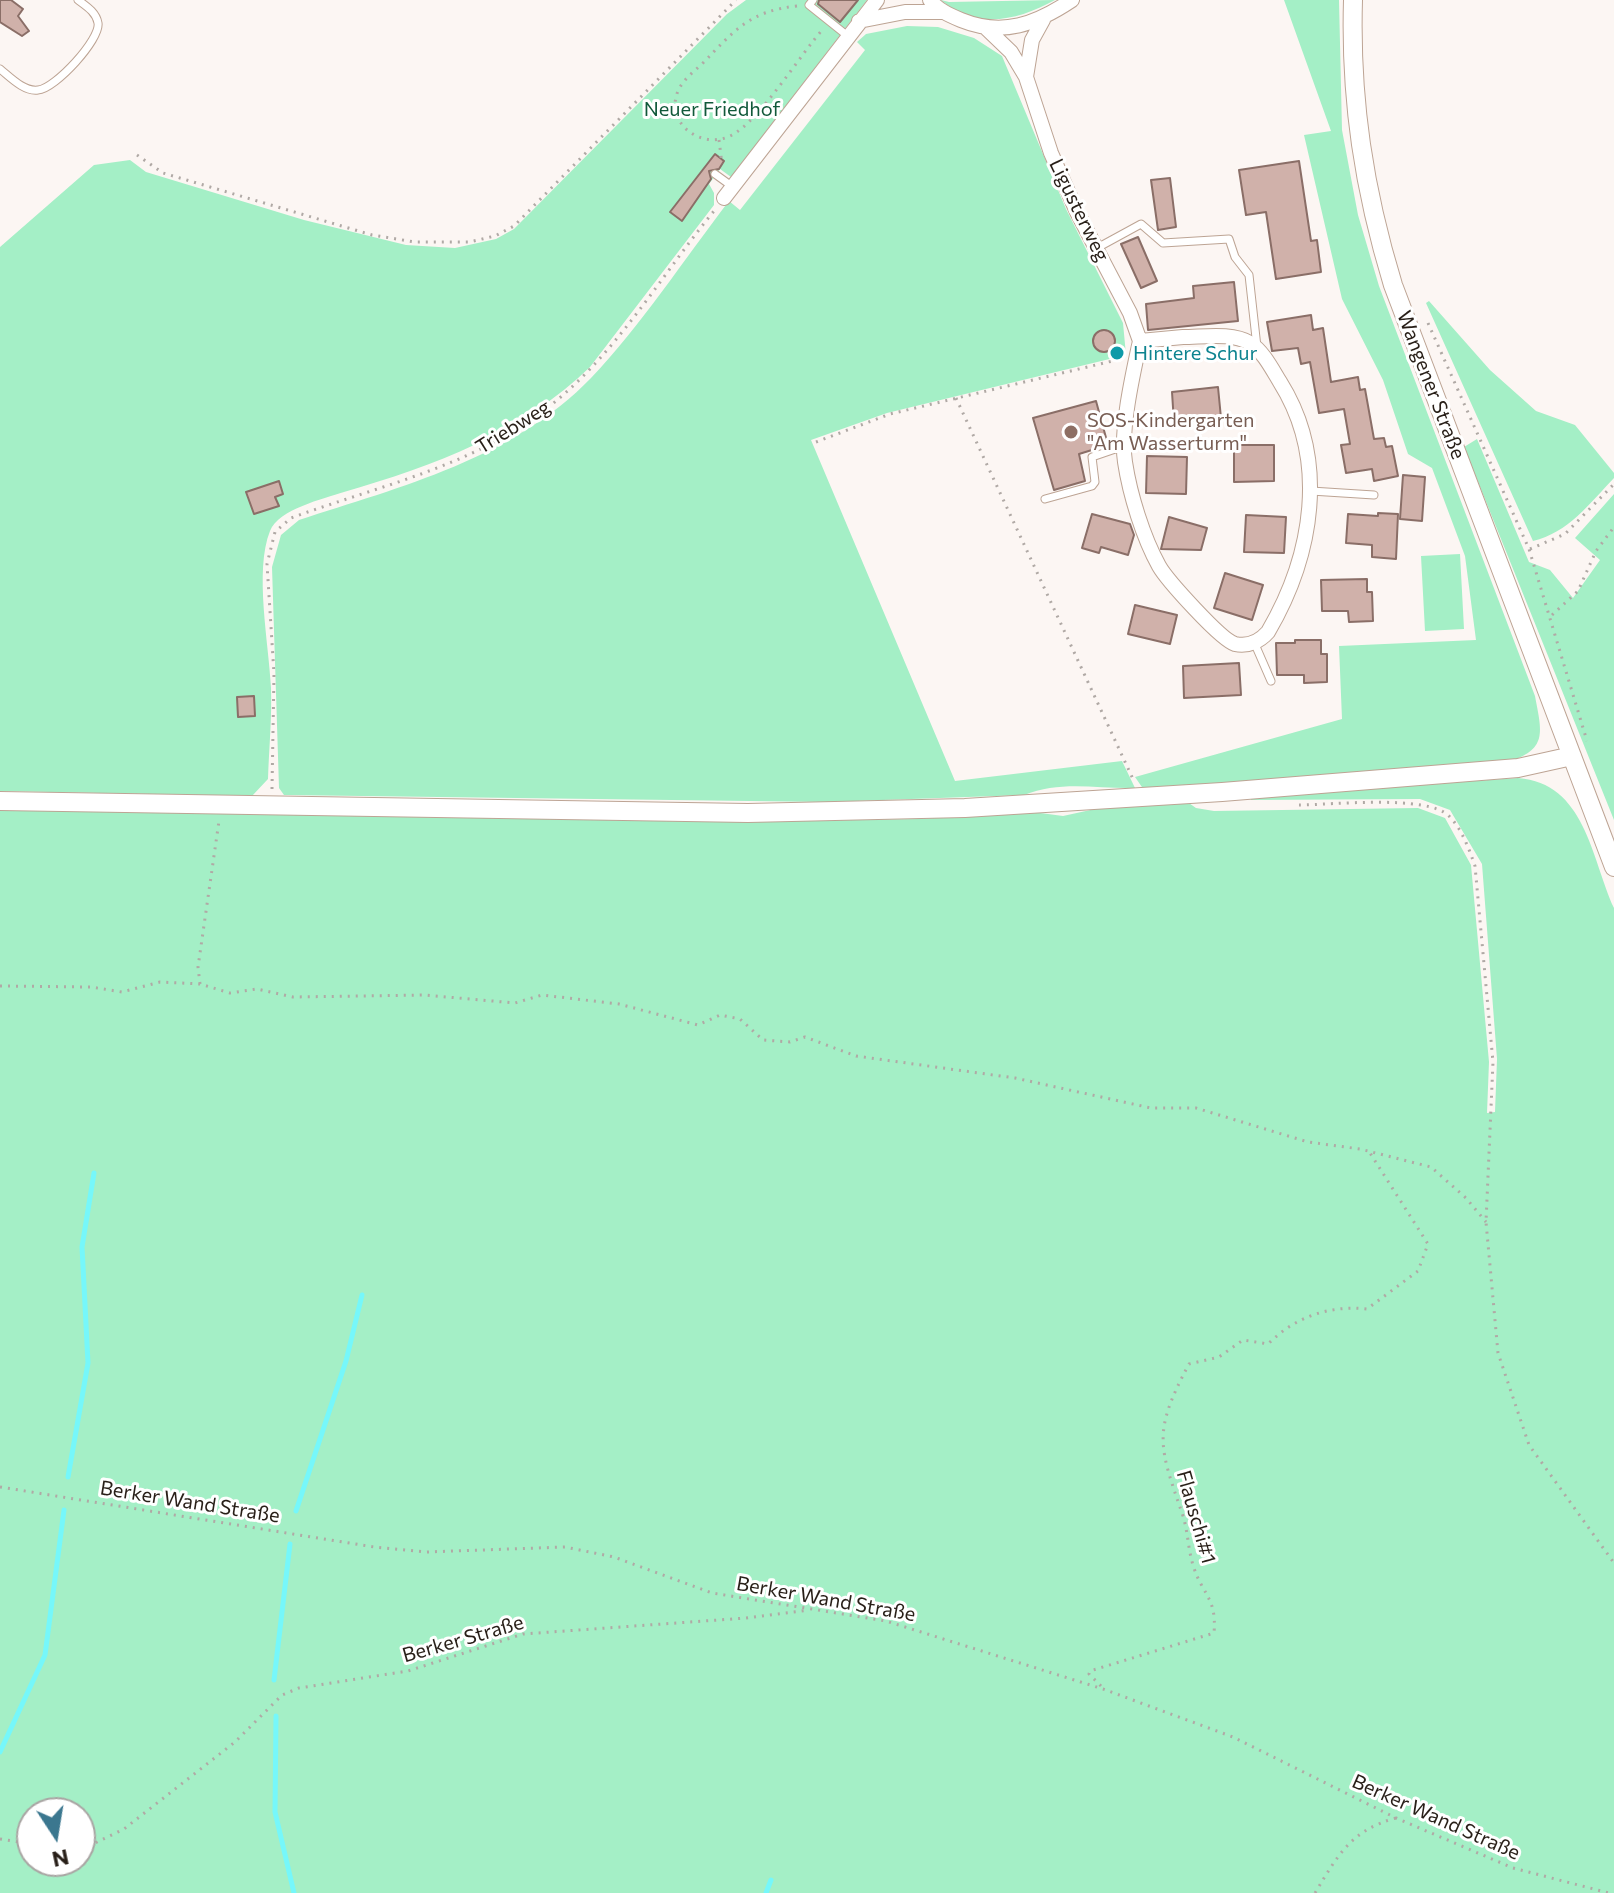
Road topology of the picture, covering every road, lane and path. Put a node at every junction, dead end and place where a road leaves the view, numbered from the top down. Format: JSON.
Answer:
{"nodes":[{"id":1,"x":78,"y":0,"type":"edge"},
{"id":2,"x":736,"y":0,"type":"edge"},
{"id":3,"x":877,"y":0,"type":"edge"},
{"id":4,"x":930,"y":0,"type":"edge"},
{"id":5,"x":1072,"y":0,"type":"edge"},
{"id":6,"x":1353,"y":0,"type":"edge"},
{"id":7,"x":811,"y":2,"type":"edge"},
{"id":8,"x":944,"y":12,"type":"junction"},
{"id":9,"x":1043,"y":20,"type":"junction"},
{"id":10,"x":829,"y":21,"type":"junction"},
{"id":11,"x":859,"y":21,"type":"junction"},
{"id":12,"x":987,"y":29,"type":"junction"},
{"id":13,"x":849,"y":37,"type":"junction"},
{"id":14,"x":0,"y":69,"type":"edge"},
{"id":15,"x":1026,"y":77,"type":"junction"},
{"id":16,"x":719,"y":140,"type":"junction"},
{"id":17,"x":137,"y":155,"type":"dead end"},
{"id":18,"x":715,"y":174,"type":"dead end"},
{"id":19,"x":727,"y":188,"type":"junction"},
{"id":20,"x":1097,"y":248,"type":"junction"},
{"id":21,"x":1427,"y":321,"type":"dead end"},
{"id":22,"x":1140,"y":341,"type":"junction"},
{"id":23,"x":1257,"y":349,"type":"junction"},
{"id":24,"x":1136,"y":357,"type":"junction"},
{"id":25,"x":956,"y":398,"type":"junction"},
{"id":26,"x":816,"y":442,"type":"dead end"},
{"id":27,"x":1124,"y":446,"type":"junction"},
{"id":28,"x":1614,"y":484,"type":"edge"},
{"id":29,"x":1311,"y":491,"type":"junction"},
{"id":30,"x":1374,"y":495,"type":"dead end"},
{"id":31,"x":1045,"y":499,"type":"dead end"},
{"id":32,"x":1614,"y":527,"type":"edge"},
{"id":33,"x":1529,"y":549,"type":"junction"},
{"id":34,"x":1551,"y":616,"type":"junction"},
{"id":35,"x":1254,"y":642,"type":"junction"},
{"id":36,"x":1271,"y":681,"type":"dead end"},
{"id":37,"x":1588,"y":745,"type":"dead end"},
{"id":38,"x":1572,"y":756,"type":"junction"},
{"id":39,"x":1145,"y":798,"type":"junction"},
{"id":40,"x":0,"y":801,"type":"edge"},
{"id":41,"x":222,"y":803,"type":"junction"},
{"id":42,"x":271,"y":804,"type":"junction"},
{"id":43,"x":1285,"y":805,"type":"dead end"},
{"id":44,"x":1614,"y":867,"type":"edge"},
{"id":45,"x":200,"y":984,"type":"junction"},
{"id":46,"x":0,"y":986,"type":"edge"},
{"id":47,"x":1370,"y":1153,"type":"junction"},
{"id":48,"x":1486,"y":1222,"type":"junction"},
{"id":49,"x":0,"y":1487,"type":"edge"},
{"id":50,"x":1614,"y":1563,"type":"edge"},
{"id":51,"x":812,"y":1609,"type":"junction"},
{"id":52,"x":1103,"y":1689,"type":"junction"},
{"id":53,"x":1396,"y":1818,"type":"junction"},
{"id":54,"x":96,"y":1843,"type":"edge"},
{"id":55,"x":1315,"y":1893,"type":"edge"},
{"id":56,"x":1609,"y":1893,"type":"edge"}],
"edges":[{"from":1,"to":14,"type":"lane"},
{"from":2,"to":17,"type":"path"},
{"from":3,"to":11,"type":"street"},
{"from":4,"to":8,"type":"street"},
{"from":5,"to":9,"type":"street"},
{"from":6,"to":38,"type":"main road","name":"Wangener Straße"},
{"from":7,"to":10,"type":"lane"},
{"from":7,"to":16,"type":"path"},
{"from":8,"to":11,"type":"street"},
{"from":8,"to":12,"type":"street"},
{"from":9,"to":12,"type":"street"},
{"from":9,"to":15,"type":"street","name":"Ligusterweg"},
{"from":10,"to":13,"type":"lane"},
{"from":10,"to":16,"type":"path"},
{"from":11,"to":13,"type":"street"},
{"from":12,"to":15,"type":"street","name":"Ligusterweg"},
{"from":13,"to":19,"type":"street"},
{"from":15,"to":20,"type":"street","name":"Ligusterweg"},
{"from":16,"to":19,"type":"path"},
{"from":18,"to":19,"type":"lane"},
{"from":19,"to":42,"type":"path","name":"Triebweg"},
{"from":20,"to":22,"type":"street","name":"Ligusterweg"},
{"from":20,"to":23,"type":"lane"},
{"from":21,"to":33,"type":"path"},
{"from":22,"to":23,"type":"street"},
{"from":22,"to":24,"type":"street"},
{"from":23,"to":29,"type":"street"},
{"from":24,"to":25,"type":"path"},
{"from":24,"to":27,"type":"street"},
{"from":25,"to":26,"type":"path"},
{"from":25,"to":39,"type":"path"},
{"from":27,"to":31,"type":"lane"},
{"from":27,"to":35,"type":"street"},
{"from":28,"to":33,"type":"path"},
{"from":29,"to":30,"type":"lane"},
{"from":29,"to":35,"type":"street"},
{"from":32,"to":34,"type":"path"},
{"from":33,"to":34,"type":"path"},
{"from":34,"to":37,"type":"path"},
{"from":35,"to":36,"type":"lane"},
{"from":38,"to":39,"type":"main road"},
{"from":38,"to":44,"type":"main road","name":"Wangener Straße"},
{"from":39,"to":42,"type":"main road"},
{"from":40,"to":41,"type":"main road"},
{"from":41,"to":42,"type":"main road"},
{"from":41,"to":45,"type":"path"},
{"from":43,"to":48,"type":"path"},
{"from":45,"to":46,"type":"path"},
{"from":45,"to":47,"type":"path"},
{"from":47,"to":48,"type":"path"},
{"from":47,"to":52,"type":"path","name":"Flauschi#1"},
{"from":48,"to":50,"type":"path"},
{"from":49,"to":51,"type":"path","name":"Berker Wand Straße"},
{"from":51,"to":52,"type":"path","name":"Berker Wand Straße"},
{"from":51,"to":54,"type":"path","name":"Berker Straße"},
{"from":52,"to":53,"type":"path","name":"Berker Wand Straße"},
{"from":53,"to":55,"type":"path"},
{"from":53,"to":56,"type":"path","name":"Berker Wand Straße"}]}
